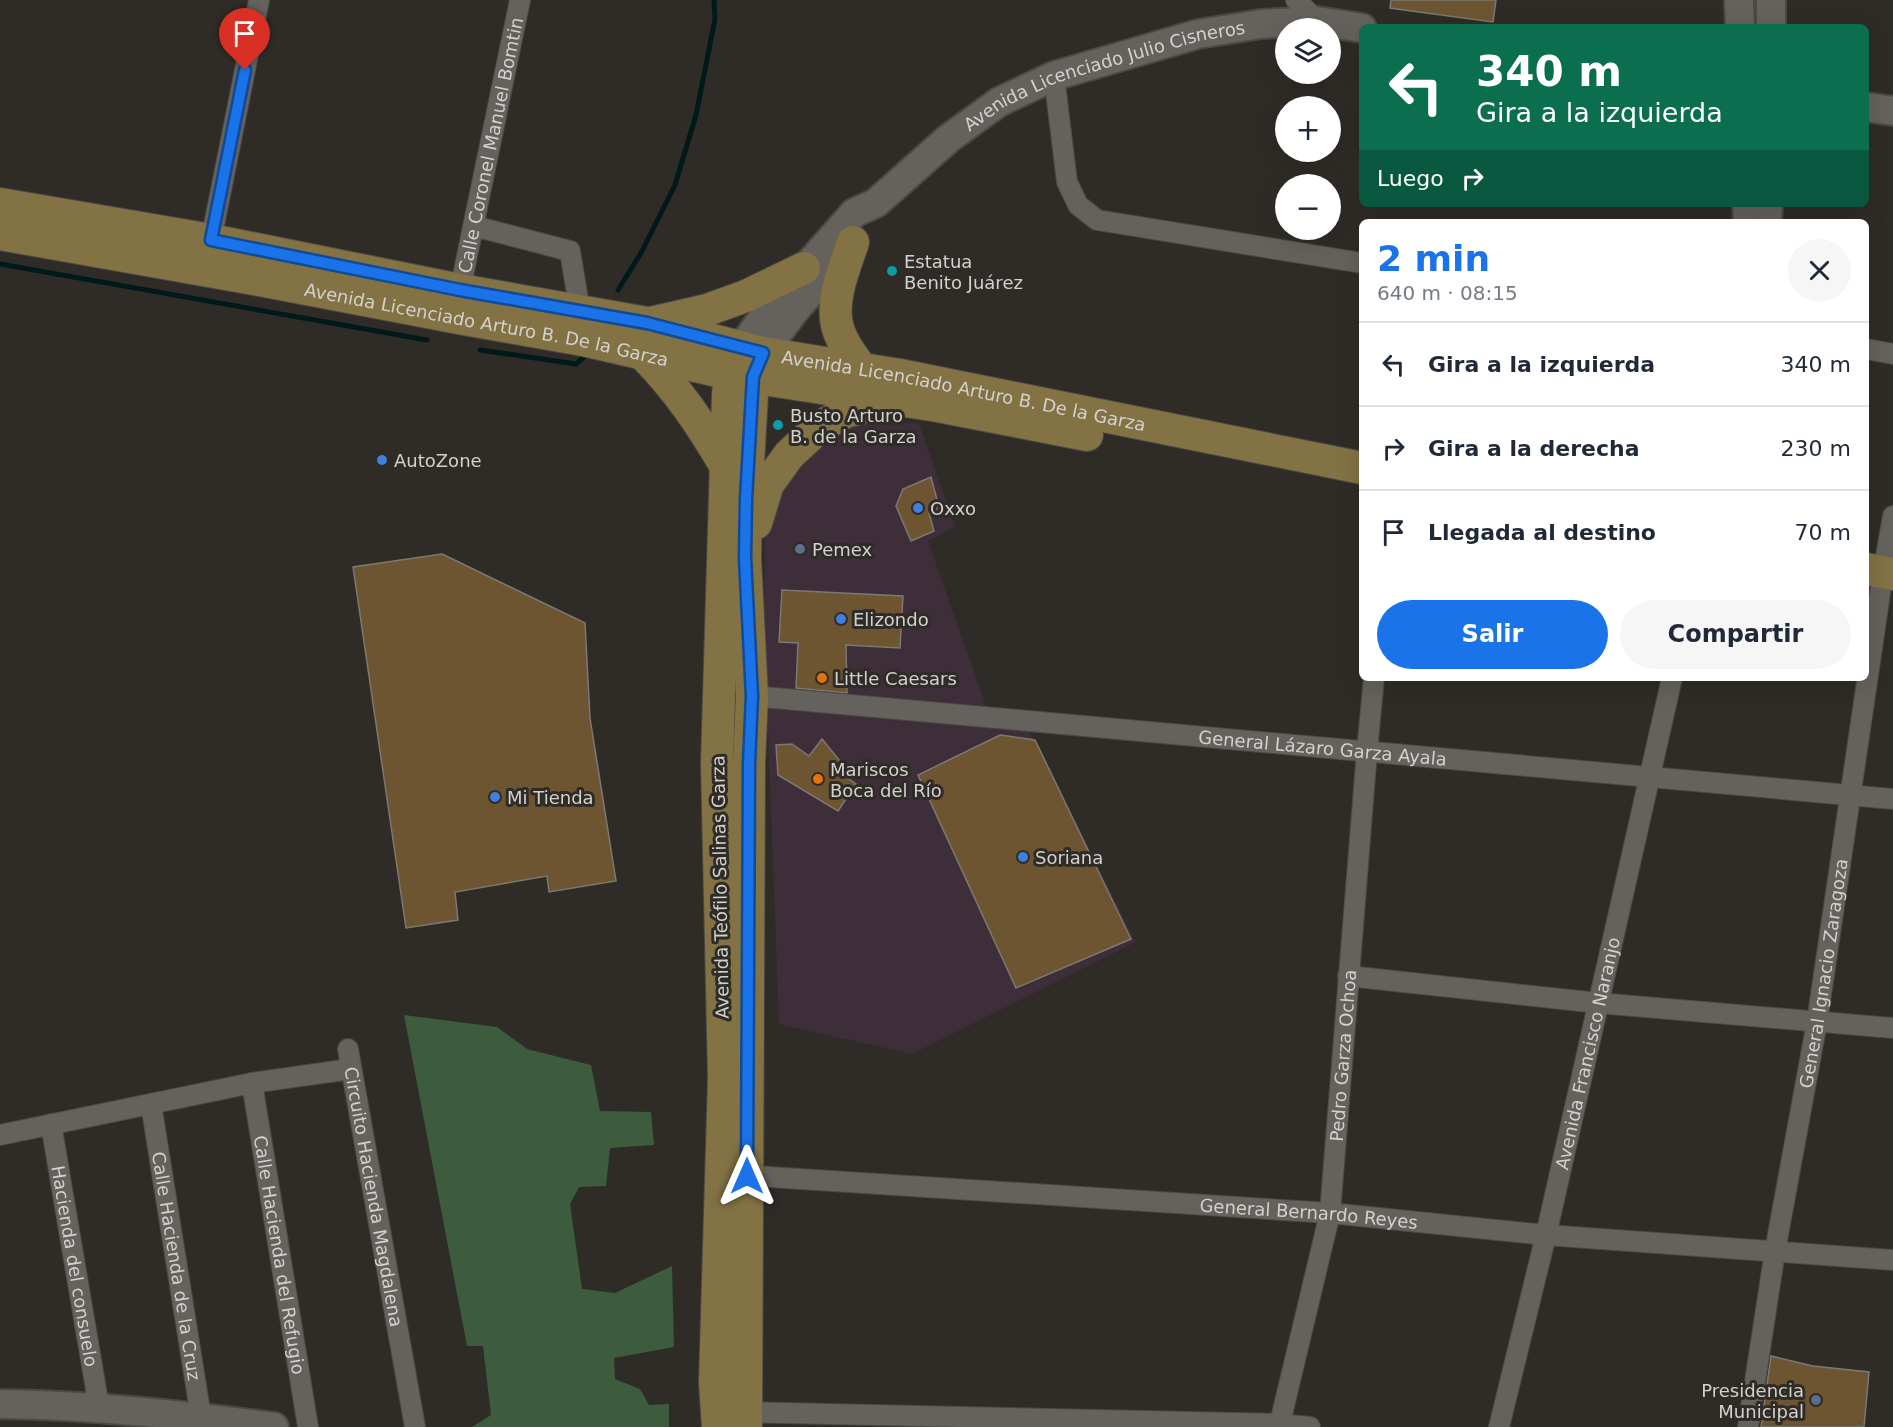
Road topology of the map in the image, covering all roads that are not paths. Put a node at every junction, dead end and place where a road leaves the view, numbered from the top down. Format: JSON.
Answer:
{"nodes":[{"id":1,"x":260,"y":0,"type":"edge"},
{"id":2,"x":520,"y":0,"type":"edge"},
{"id":3,"x":1296,"y":0,"type":"edge"},
{"id":4,"x":1771,"y":0,"type":"edge"},
{"id":5,"x":1314,"y":18,"type":"edge"},
{"id":6,"x":1275,"y":23,"type":"edge"},
{"id":7,"x":1771,"y":24,"type":"edge"},
{"id":8,"x":1341,"y":25,"type":"edge"},
{"id":9,"x":1359,"y":28,"type":"edge"},
{"id":10,"x":1054,"y":76,"type":"junction"},
{"id":11,"x":1869,"y":107,"type":"edge"},
{"id":12,"x":1893,"y":111,"type":"edge"},
{"id":13,"x":876,"y":203,"type":"junction"},
{"id":14,"x":0,"y":204,"type":"edge"},
{"id":15,"x":474,"y":226,"type":"junction"},
{"id":16,"x":0,"y":234,"type":"edge"},
{"id":17,"x":211,"y":240,"type":"junction"},
{"id":18,"x":853,"y":242,"type":"junction"},
{"id":19,"x":168,"y":263,"type":"junction"},
{"id":20,"x":1359,"y":263,"type":"edge"},
{"id":21,"x":804,"y":268,"type":"junction"},
{"id":22,"x":254,"y":279,"type":"junction"},
{"id":23,"x":462,"y":305,"type":"junction"},
{"id":24,"x":580,"y":312,"type":"junction"},
{"id":25,"x":647,"y":323,"type":"junction"},
{"id":26,"x":1869,"y":350,"type":"edge"},
{"id":27,"x":1893,"y":354,"type":"edge"},
{"id":28,"x":645,"y":356,"type":"junction"},
{"id":29,"x":747,"y":363,"type":"junction"},
{"id":30,"x":863,"y":371,"type":"junction"},
{"id":31,"x":893,"y":400,"type":"junction"},
{"id":32,"x":725,"y":465,"type":"junction"},
{"id":33,"x":1359,"y":467,"type":"edge"},
{"id":34,"x":1359,"y":487,"type":"edge"},
{"id":35,"x":1893,"y":516,"type":"edge"},
{"id":36,"x":745,"y":558,"type":"junction"},
{"id":37,"x":1881,"y":572,"type":"edge"},
{"id":38,"x":1869,"y":662,"type":"edge"},
{"id":39,"x":1374,"y":681,"type":"edge"},
{"id":40,"x":1671,"y":681,"type":"edge"},
{"id":41,"x":1866,"y":681,"type":"edge"},
{"id":42,"x":752,"y":696,"type":"junction"},
{"id":43,"x":1366,"y":751,"type":"junction"},
{"id":44,"x":717,"y":763,"type":"junction"},
{"id":45,"x":749,"y":763,"type":"junction"},
{"id":46,"x":1651,"y":776,"type":"junction"},
{"id":47,"x":1851,"y":796,"type":"junction"},
{"id":48,"x":1893,"y":799,"type":"edge"},
{"id":49,"x":1348,"y":976,"type":"junction"},
{"id":50,"x":1598,"y":1003,"type":"junction"},
{"id":51,"x":1816,"y":1022,"type":"junction"},
{"id":52,"x":1893,"y":1028,"type":"edge"},
{"id":53,"x":348,"y":1049,"type":"dead end"},
{"id":54,"x":351,"y":1069,"type":"junction"},
{"id":55,"x":252,"y":1083,"type":"junction"},
{"id":56,"x":151,"y":1104,"type":"junction"},
{"id":57,"x":51,"y":1124,"type":"junction"},
{"id":58,"x":0,"y":1135,"type":"edge"},
{"id":59,"x":734,"y":1175,"type":"junction"},
{"id":60,"x":1330,"y":1213,"type":"junction"},
{"id":61,"x":1546,"y":1235,"type":"junction"},
{"id":62,"x":1775,"y":1251,"type":"junction"},
{"id":63,"x":1893,"y":1260,"type":"edge"},
{"id":64,"x":0,"y":1404,"type":"edge"},
{"id":65,"x":99,"y":1407,"type":"junction"},
{"id":66,"x":723,"y":1415,"type":"edge"},
{"id":67,"x":201,"y":1422,"type":"edge"},
{"id":68,"x":1279,"y":1425,"type":"edge"},
{"id":69,"x":274,"y":1427,"type":"edge"},
{"id":70,"x":308,"y":1427,"type":"edge"},
{"id":71,"x":415,"y":1427,"type":"edge"},
{"id":72,"x":1310,"y":1427,"type":"edge"},
{"id":73,"x":1499,"y":1427,"type":"edge"},
{"id":74,"x":1748,"y":1427,"type":"edge"}],
"edges":[{"from":1,"to":17,"type":"street"},
{"from":2,"to":15,"type":"street","name":"Calle Coronel Manuel Bomtin"},
{"from":3,"to":5,"type":"street"},
{"from":4,"to":7,"type":"main road"},
{"from":6,"to":10,"type":"main road","name":"Avenida Licenciado Julio Cisneros"},
{"from":8,"to":9,"type":"main road","name":"Avenida Licenciado Julio Cisneros"},
{"from":10,"to":13,"type":"main road","name":"Avenida Licenciado Julio Cisneros"},
{"from":10,"to":20,"type":"street"},
{"from":11,"to":12,"type":"main road"},
{"from":13,"to":18,"type":"main road","name":"Avenida Licenciado Julio Cisneros"},
{"from":13,"to":21,"type":"main road","name":"Avenida Licenciado Julio Cisneros"},
{"from":14,"to":17,"type":"main road","name":"Avenida Licenciado Arturo B. De la Garza"},
{"from":15,"to":23,"type":"street","name":"Calle Coronel Manuel Bomtin"},
{"from":15,"to":24,"type":"street"},
{"from":16,"to":19,"type":"main road","name":"Avenida Licenciado Arturo B. De la Garza"},
{"from":17,"to":19,"type":"main road"},
{"from":17,"to":22,"type":"main road"},
{"from":17,"to":23,"type":"main road","name":"Avenida Licenciado Arturo B. De la Garza"},
{"from":18,"to":29,"type":"main road","name":"Avenida Licenciado Julio Cisneros"},
{"from":18,"to":30,"type":"main road"},
{"from":19,"to":22,"type":"main road","name":"Avenida Licenciado Arturo B. De la Garza"},
{"from":21,"to":25,"type":"main road"},
{"from":21,"to":29,"type":"main road","name":"Avenida Licenciado Julio Cisneros"},
{"from":22,"to":23,"type":"main road","name":"Avenida Licenciado Arturo B. De la Garza"},
{"from":23,"to":24,"type":"main road","name":"Avenida Licenciado Arturo B. De la Garza"},
{"from":23,"to":28,"type":"main road","name":"Avenida Licenciado Arturo B. De la Garza"},
{"from":24,"to":25,"type":"main road","name":"Avenida Licenciado Arturo B. De la Garza"},
{"from":25,"to":29,"type":"main road","name":"Avenida Licenciado Arturo B. De la Garza"},
{"from":26,"to":27,"type":"street"},
{"from":28,"to":29,"type":"main road","name":"Avenida Licenciado Arturo B. De la Garza"},
{"from":28,"to":32,"type":"main road"},
{"from":29,"to":30,"type":"main road","name":"Avenida Licenciado Arturo B. De la Garza"},
{"from":29,"to":31,"type":"main road","name":"Avenida Licenciado Arturo B. De la Garza"},
{"from":29,"to":32,"type":"main road","name":"Avenida Teófilo Salinas Garza"},
{"from":29,"to":36,"type":"main road","name":"Avenida Teófilo Salinas Garza"},
{"from":30,"to":33,"type":"main road","name":"Avenida Licenciado Arturo B. De la Garza"},
{"from":31,"to":34,"type":"main road","name":"Avenida Licenciado Arturo B. De la Garza"},
{"from":31,"to":36,"type":"main road"},
{"from":32,"to":44,"type":"main road","name":"Avenida Teófilo Salinas Garza"},
{"from":35,"to":37,"type":"street","name":"General Ignacio Zaragoza"},
{"from":36,"to":42,"type":"main road","name":"Avenida Teófilo Salinas Garza"},
{"from":37,"to":38,"type":"street","name":"General Ignacio Zaragoza"},
{"from":39,"to":43,"type":"street","name":"Pedro Garza Ochoa"},
{"from":40,"to":46,"type":"street","name":"Avenida Francisco Naranjo"},
{"from":41,"to":47,"type":"street","name":"General Ignacio Zaragoza"},
{"from":42,"to":43,"type":"street","name":"General Lázaro Garza Ayala"},
{"from":42,"to":45,"type":"main road","name":"Avenida Teófilo Salinas Garza"},
{"from":43,"to":46,"type":"street","name":"General Lázaro Garza Ayala"},
{"from":43,"to":49,"type":"street","name":"Pedro Garza Ochoa"},
{"from":44,"to":45,"type":"main road"},
{"from":44,"to":59,"type":"main road","name":"Avenida Teófilo Salinas Garza"},
{"from":45,"to":59,"type":"main road","name":"Avenida Teófilo Salinas Garza"},
{"from":46,"to":47,"type":"street","name":"General Lázaro Garza Ayala"},
{"from":46,"to":50,"type":"street","name":"Avenida Francisco Naranjo"},
{"from":47,"to":48,"type":"street","name":"General Lázaro Garza Ayala"},
{"from":47,"to":51,"type":"street","name":"General Ignacio Zaragoza"},
{"from":49,"to":50,"type":"street"},
{"from":49,"to":60,"type":"street","name":"Pedro Garza Ochoa"},
{"from":50,"to":51,"type":"street"},
{"from":50,"to":61,"type":"street","name":"Avenida Francisco Naranjo"},
{"from":51,"to":52,"type":"street"},
{"from":51,"to":62,"type":"street","name":"General Ignacio Zaragoza"},
{"from":53,"to":54,"type":"street"},
{"from":54,"to":55,"type":"street","name":"Circuito Hacienda Magdalena"},
{"from":54,"to":71,"type":"street","name":"Circuito Hacienda Magdalena"},
{"from":55,"to":56,"type":"street","name":"Circuito Hacienda Magdalena"},
{"from":55,"to":70,"type":"street","name":"Calle Hacienda del Refugio"},
{"from":56,"to":57,"type":"street","name":"Circuito Hacienda Magdalena"},
{"from":56,"to":67,"type":"street","name":"Calle Hacienda de la Cruz"},
{"from":57,"to":58,"type":"street","name":"Circuito Hacienda Magdalena"},
{"from":57,"to":65,"type":"street","name":"Hacienda del consuelo"},
{"from":59,"to":60,"type":"street","name":"General Bernardo Reyes"},
{"from":59,"to":66,"type":"main road","name":"Avenida Teófilo Salinas Garza"},
{"from":59,"to":66,"type":"main road","name":"Avenida Teófilo Salinas Garza"},
{"from":60,"to":61,"type":"street","name":"General Bernardo Reyes"},
{"from":60,"to":68,"type":"street","name":"Pedro Garza Ochoa"},
{"from":61,"to":62,"type":"street","name":"General Bernardo Reyes"},
{"from":61,"to":73,"type":"street","name":"Avenida Francisco Naranjo"},
{"from":62,"to":63,"type":"street","name":"General Bernardo Reyes"},
{"from":62,"to":74,"type":"street","name":"General Ignacio Zaragoza"},
{"from":64,"to":65,"type":"main road"},
{"from":65,"to":67,"type":"main road"},
{"from":66,"to":68,"type":"street"},
{"from":67,"to":69,"type":"main road"},
{"from":68,"to":72,"type":"street"}]}
